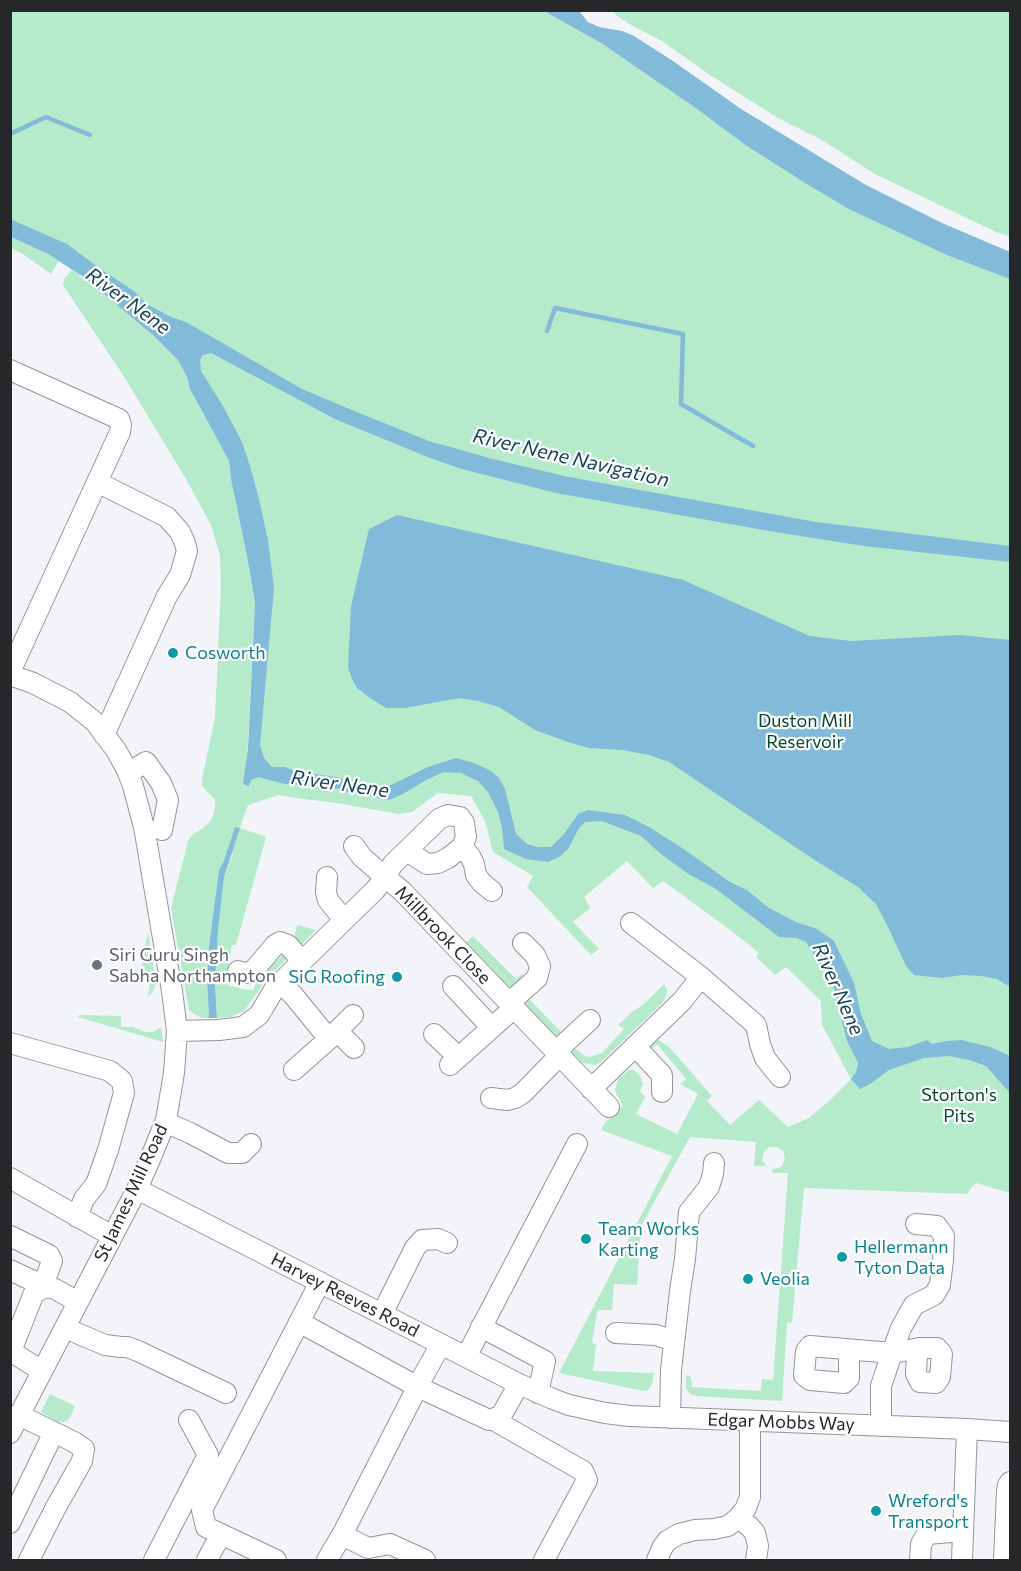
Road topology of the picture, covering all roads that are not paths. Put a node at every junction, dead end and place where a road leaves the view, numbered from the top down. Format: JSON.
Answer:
{"nodes":[{"id":1,"x":10,"y":370,"type":"edge"},
{"id":2,"x":97,"y":483,"type":"junction"},
{"id":3,"x":10,"y":673,"type":"edge"},
{"id":4,"x":105,"y":735,"type":"junction"},
{"id":5,"x":128,"y":773,"type":"junction"},
{"id":6,"x":162,"y":830,"type":"dead end"},
{"id":7,"x":354,"y":846,"type":"dead end"},
{"id":8,"x":462,"y":847,"type":"junction"},
{"id":9,"x":406,"y":851,"type":"junction"},
{"id":10,"x":327,"y":877,"type":"dead end"},
{"id":11,"x":385,"y":877,"type":"junction"},
{"id":12,"x":492,"y":891,"type":"dead end"},
{"id":13,"x":344,"y":920,"type":"junction"},
{"id":14,"x":631,"y":923,"type":"dead end"},
{"id":15,"x":523,"y":943,"type":"dead end"},
{"id":16,"x":302,"y":961,"type":"junction"},
{"id":17,"x":238,"y":971,"type":"dead end"},
{"id":18,"x":701,"y":977,"type":"junction"},
{"id":19,"x":280,"y":982,"type":"junction"},
{"id":20,"x":453,"y":986,"type":"dead end"},
{"id":21,"x":511,"y":1005,"type":"junction"},
{"id":22,"x":353,"y":1016,"type":"dead end"},
{"id":23,"x":590,"y":1020,"type":"dead end"},
{"id":24,"x":491,"y":1027,"type":"junction"},
{"id":25,"x":177,"y":1030,"type":"junction"},
{"id":26,"x":434,"y":1034,"type":"dead end"},
{"id":27,"x":333,"y":1035,"type":"junction"},
{"id":28,"x":10,"y":1043,"type":"edge"},
{"id":29,"x":635,"y":1046,"type":"junction"},
{"id":30,"x":354,"y":1048,"type":"dead end"},
{"id":31,"x":558,"y":1055,"type":"junction"},
{"id":32,"x":294,"y":1070,"type":"dead end"},
{"id":33,"x":780,"y":1077,"type":"dead end"},
{"id":34,"x":591,"y":1089,"type":"junction"},
{"id":35,"x":662,"y":1092,"type":"dead end"},
{"id":36,"x":491,"y":1098,"type":"dead end"},
{"id":37,"x":609,"y":1107,"type":"dead end"},
{"id":38,"x":165,"y":1122,"type":"junction"},
{"id":39,"x":251,"y":1144,"type":"dead end"},
{"id":40,"x":577,"y":1144,"type":"dead end"},
{"id":41,"x":714,"y":1163,"type":"dead end"},
{"id":42,"x":10,"y":1178,"type":"edge"},
{"id":43,"x":137,"y":1189,"type":"junction"},
{"id":44,"x":77,"y":1217,"type":"junction"},
{"id":45,"x":916,"y":1224,"type":"dead end"},
{"id":46,"x":10,"y":1236,"type":"edge"},
{"id":47,"x":112,"y":1236,"type":"junction"},
{"id":48,"x":447,"y":1243,"type":"dead end"},
{"id":49,"x":10,"y":1270,"type":"edge"},
{"id":50,"x":320,"y":1282,"type":"junction"},
{"id":51,"x":46,"y":1287,"type":"junction"},
{"id":52,"x":78,"y":1302,"type":"junction"},
{"id":53,"x":382,"y":1314,"type":"junction"},
{"id":54,"x":299,"y":1322,"type":"junction"},
{"id":55,"x":481,"y":1327,"type":"junction"},
{"id":56,"x":65,"y":1328,"type":"junction"},
{"id":57,"x":616,"y":1333,"type":"dead end"},
{"id":58,"x":674,"y":1341,"type":"junction"},
{"id":59,"x":441,"y":1344,"type":"junction"},
{"id":60,"x":920,"y":1348,"type":"dead end"},
{"id":61,"x":847,"y":1350,"type":"dead end"},
{"id":62,"x":892,"y":1353,"type":"junction"},
{"id":63,"x":466,"y":1357,"type":"junction"},
{"id":64,"x":42,"y":1371,"type":"junction"},
{"id":65,"x":519,"y":1384,"type":"junction"},
{"id":66,"x":418,"y":1387,"type":"junction"},
{"id":67,"x":226,"y":1393,"type":"dead end"},
{"id":68,"x":545,"y":1396,"type":"junction"},
{"id":69,"x":670,"y":1418,"type":"junction"},
{"id":70,"x":492,"y":1419,"type":"junction"},
{"id":71,"x":189,"y":1420,"type":"dead end"},
{"id":72,"x":750,"y":1421,"type":"junction"},
{"id":73,"x":15,"y":1424,"type":"edge"},
{"id":74,"x":881,"y":1426,"type":"junction"},
{"id":75,"x":967,"y":1429,"type":"junction"},
{"id":76,"x":54,"y":1432,"type":"junction"},
{"id":77,"x":1011,"y":1432,"type":"edge"},
{"id":78,"x":1011,"y":1482,"type":"edge"},
{"id":79,"x":738,"y":1518,"type":"junction"},
{"id":80,"x":10,"y":1524,"type":"edge"},
{"id":81,"x":963,"y":1531,"type":"junction"},
{"id":82,"x":221,"y":1534,"type":"junction"},
{"id":83,"x":342,"y":1535,"type":"junction"},
{"id":84,"x":29,"y":1560,"type":"edge"},
{"id":85,"x":154,"y":1560,"type":"edge"},
{"id":86,"x":207,"y":1560,"type":"edge"},
{"id":87,"x":276,"y":1560,"type":"edge"},
{"id":88,"x":327,"y":1560,"type":"edge"},
{"id":89,"x":424,"y":1560,"type":"edge"},
{"id":90,"x":544,"y":1560,"type":"edge"},
{"id":91,"x":657,"y":1560,"type":"edge"},
{"id":92,"x":756,"y":1560,"type":"edge"},
{"id":93,"x":920,"y":1560,"type":"edge"},
{"id":94,"x":962,"y":1560,"type":"edge"},
{"id":95,"x":1004,"y":1560,"type":"edge"}],
"edges":[{"from":1,"to":2,"type":"street"},
{"from":2,"to":3,"type":"street"},
{"from":2,"to":4,"type":"street"},
{"from":3,"to":4,"type":"street","name":"St James Mill Road"},
{"from":4,"to":5,"type":"street","name":"St James Mill Road"},
{"from":5,"to":6,"type":"street"},
{"from":5,"to":25,"type":"street","name":"St James Mill Road"},
{"from":7,"to":11,"type":"street"},
{"from":8,"to":9,"type":"street"},
{"from":8,"to":9,"type":"street"},
{"from":8,"to":12,"type":"street"},
{"from":9,"to":11,"type":"street"},
{"from":10,"to":13,"type":"street"},
{"from":11,"to":13,"type":"street","name":"Millbrook Close"},
{"from":11,"to":21,"type":"street","name":"Millbrook Close"},
{"from":13,"to":16,"type":"street","name":"Millbrook Close"},
{"from":14,"to":18,"type":"street"},
{"from":15,"to":21,"type":"street"},
{"from":16,"to":17,"type":"street"},
{"from":16,"to":19,"type":"street","name":"Millbrook Close"},
{"from":18,"to":29,"type":"street"},
{"from":18,"to":33,"type":"street"},
{"from":19,"to":25,"type":"street","name":"Millbrook Close"},
{"from":19,"to":27,"type":"street"},
{"from":20,"to":24,"type":"street"},
{"from":21,"to":24,"type":"street"},
{"from":21,"to":31,"type":"street","name":"Millbrook Close"},
{"from":22,"to":27,"type":"street"},
{"from":23,"to":31,"type":"street"},
{"from":24,"to":26,"type":"street"},
{"from":25,"to":38,"type":"street","name":"St James Mill Road"},
{"from":27,"to":30,"type":"street"},
{"from":27,"to":32,"type":"street"},
{"from":28,"to":44,"type":"street"},
{"from":29,"to":34,"type":"street"},
{"from":29,"to":35,"type":"street"},
{"from":31,"to":34,"type":"street","name":"Millbrook Close"},
{"from":31,"to":36,"type":"street"},
{"from":34,"to":37,"type":"street","name":"Millbrook Close"},
{"from":38,"to":39,"type":"street"},
{"from":38,"to":43,"type":"street","name":"St James Mill Road"},
{"from":40,"to":55,"type":"street"},
{"from":41,"to":58,"type":"street"},
{"from":42,"to":44,"type":"street"},
{"from":43,"to":47,"type":"street","name":"St James Mill Road"},
{"from":43,"to":50,"type":"street","name":"Harvey Reeves Road"},
{"from":44,"to":47,"type":"street"},
{"from":45,"to":62,"type":"street"},
{"from":46,"to":51,"type":"street"},
{"from":47,"to":52,"type":"street","name":"St James Mill Road"},
{"from":48,"to":53,"type":"street"},
{"from":49,"to":51,"type":"street"},
{"from":50,"to":53,"type":"street","name":"Harvey Reeves Road"},
{"from":50,"to":54,"type":"street"},
{"from":51,"to":52,"type":"street"},
{"from":51,"to":64,"type":"street"},
{"from":52,"to":56,"type":"street","name":"St James Mill Road"},
{"from":53,"to":59,"type":"street","name":"Harvey Reeves Road"},
{"from":54,"to":66,"type":"street"},
{"from":54,"to":82,"type":"street"},
{"from":55,"to":63,"type":"street"},
{"from":55,"to":68,"type":"street"},
{"from":56,"to":64,"type":"street","name":"St James Mill Road"},
{"from":56,"to":67,"type":"street"},
{"from":57,"to":58,"type":"street"},
{"from":58,"to":69,"type":"street"},
{"from":59,"to":63,"type":"street","name":"Harvey Reeves Road"},
{"from":59,"to":66,"type":"street"},
{"from":60,"to":62,"type":"street"},
{"from":61,"to":62,"type":"street"},
{"from":62,"to":74,"type":"street"},
{"from":63,"to":65,"type":"street","name":"Harvey Reeves Road"},
{"from":64,"to":73,"type":"street","name":"St James Mill Road"},
{"from":65,"to":68,"type":"street","name":"Harvey Reeves Road"},
{"from":65,"to":70,"type":"street"},
{"from":66,"to":70,"type":"street"},
{"from":66,"to":83,"type":"street"},
{"from":68,"to":69,"type":"street","name":"Edgar Mobbs Way"},
{"from":69,"to":72,"type":"street","name":"Edgar Mobbs Way"},
{"from":70,"to":90,"type":"street"},
{"from":71,"to":85,"type":"street"},
{"from":72,"to":74,"type":"street","name":"Edgar Mobbs Way"},
{"from":72,"to":79,"type":"street"},
{"from":73,"to":76,"type":"street"},
{"from":74,"to":75,"type":"street","name":"Edgar Mobbs Way"},
{"from":75,"to":77,"type":"street","name":"Edgar Mobbs Way"},
{"from":75,"to":81,"type":"street"},
{"from":76,"to":80,"type":"street"},
{"from":76,"to":84,"type":"street"},
{"from":78,"to":95,"type":"street"},
{"from":79,"to":91,"type":"street"},
{"from":79,"to":92,"type":"street"},
{"from":81,"to":93,"type":"street"},
{"from":81,"to":94,"type":"street"},
{"from":82,"to":86,"type":"street"},
{"from":82,"to":87,"type":"street"},
{"from":83,"to":88,"type":"street"},
{"from":83,"to":89,"type":"street"}]}
